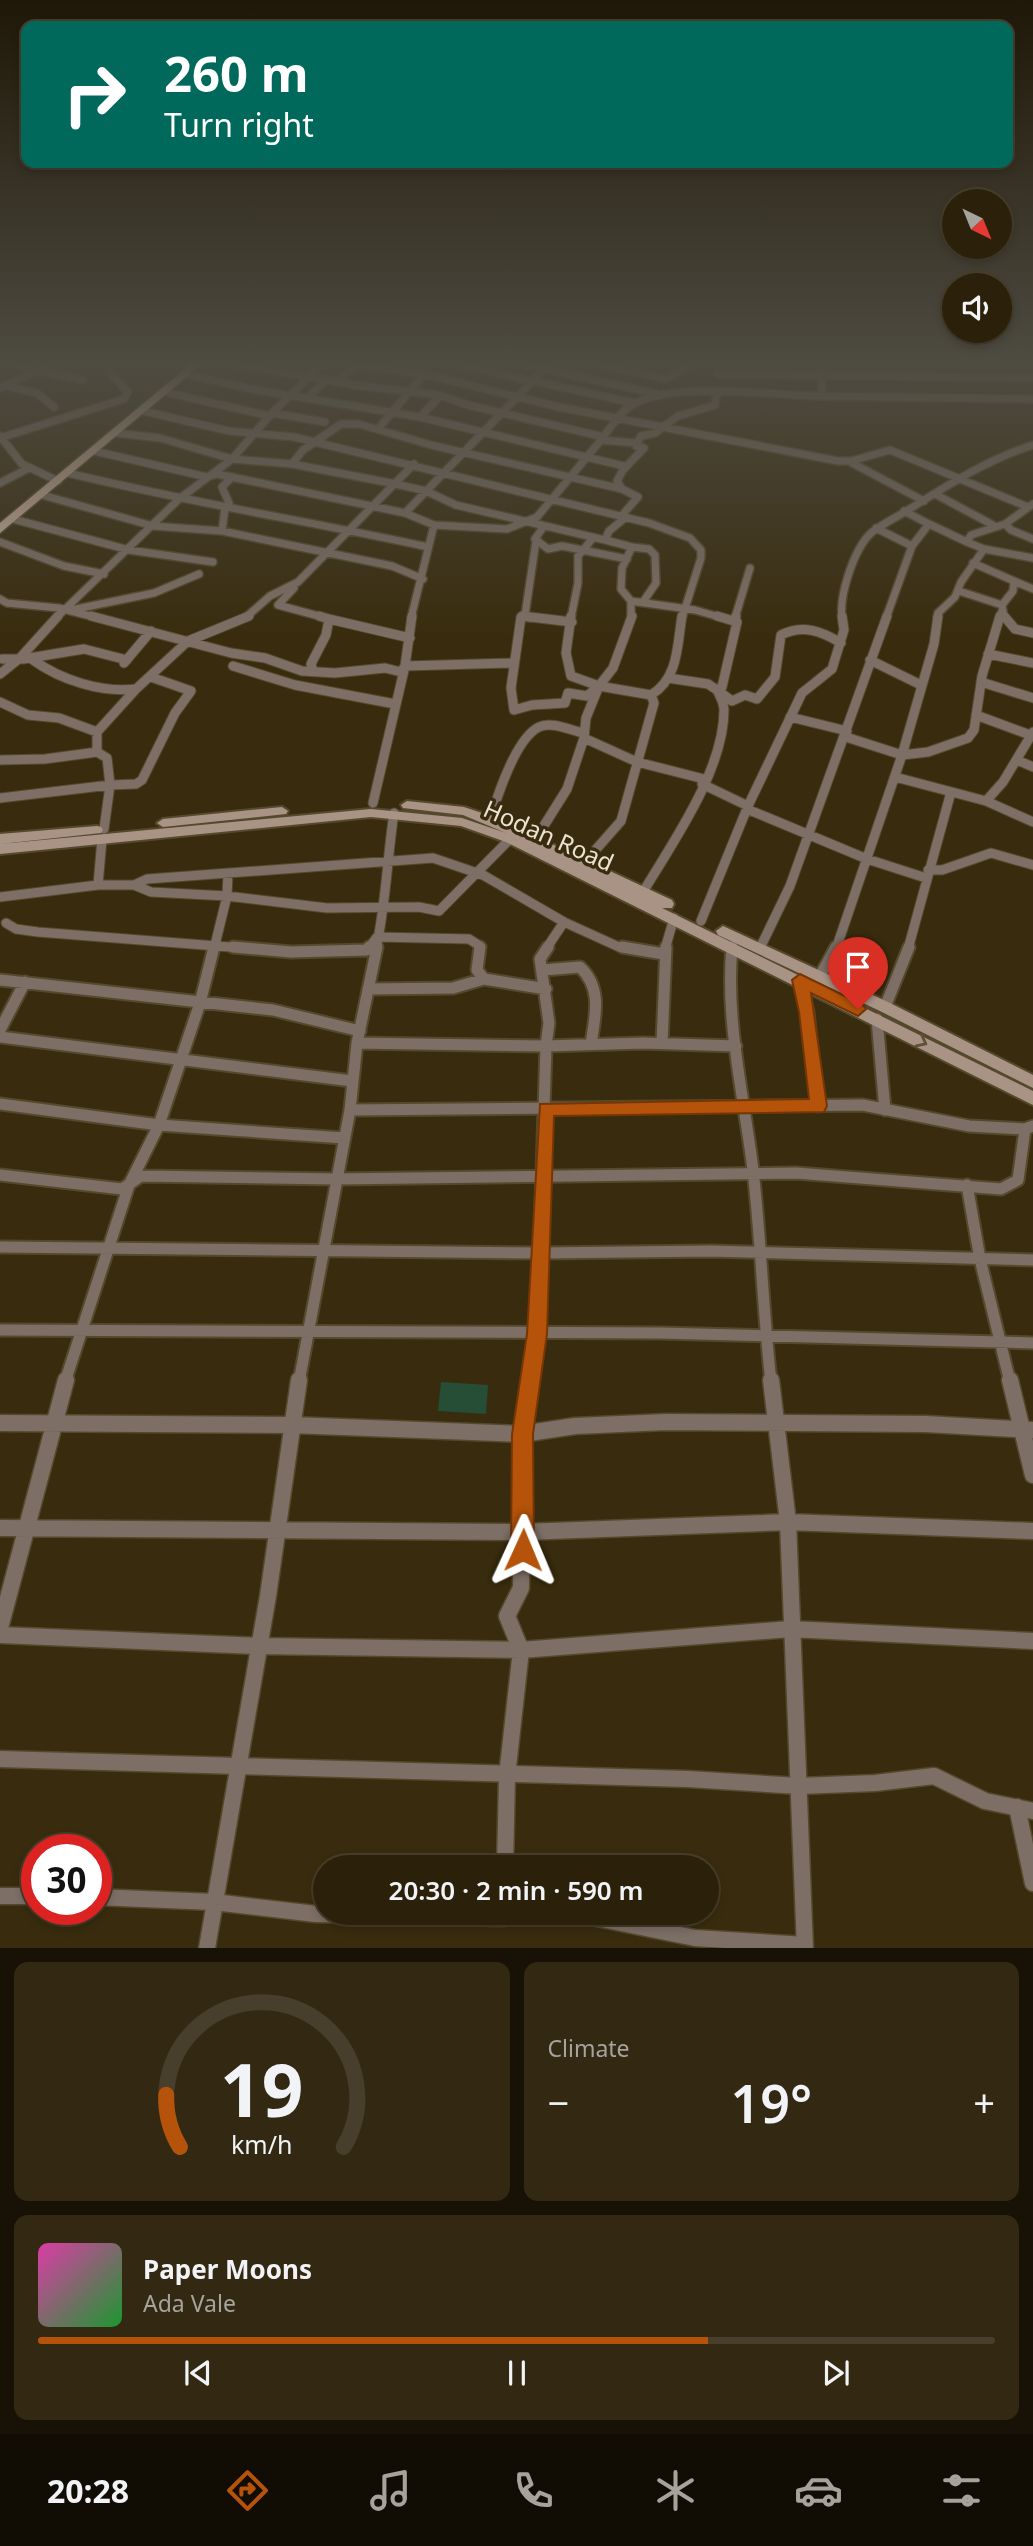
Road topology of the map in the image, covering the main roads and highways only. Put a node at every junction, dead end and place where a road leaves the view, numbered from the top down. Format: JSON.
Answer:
{"nodes":[{"id":1,"x":89,"y":455,"type":"edge"},
{"id":2,"x":0,"y":529,"type":"edge"},
{"id":3,"x":103,"y":834,"type":"junction"},
{"id":4,"x":0,"y":839,"type":"edge"},
{"id":5,"x":0,"y":849,"type":"edge"},
{"id":6,"x":1033,"y":1082,"type":"edge"},
{"id":7,"x":1033,"y":1098,"type":"edge"}],
"edges":[{"from":1,"to":2,"type":"main road"},
{"from":3,"to":4,"type":"main road","name":"Hodan Road"},
{"from":3,"to":5,"type":"main road","name":"Hodan Road"},
{"from":3,"to":6,"type":"main road","name":"Hodan Road"},
{"from":3,"to":7,"type":"main road","name":"Hodan Road","one_way":true}]}
